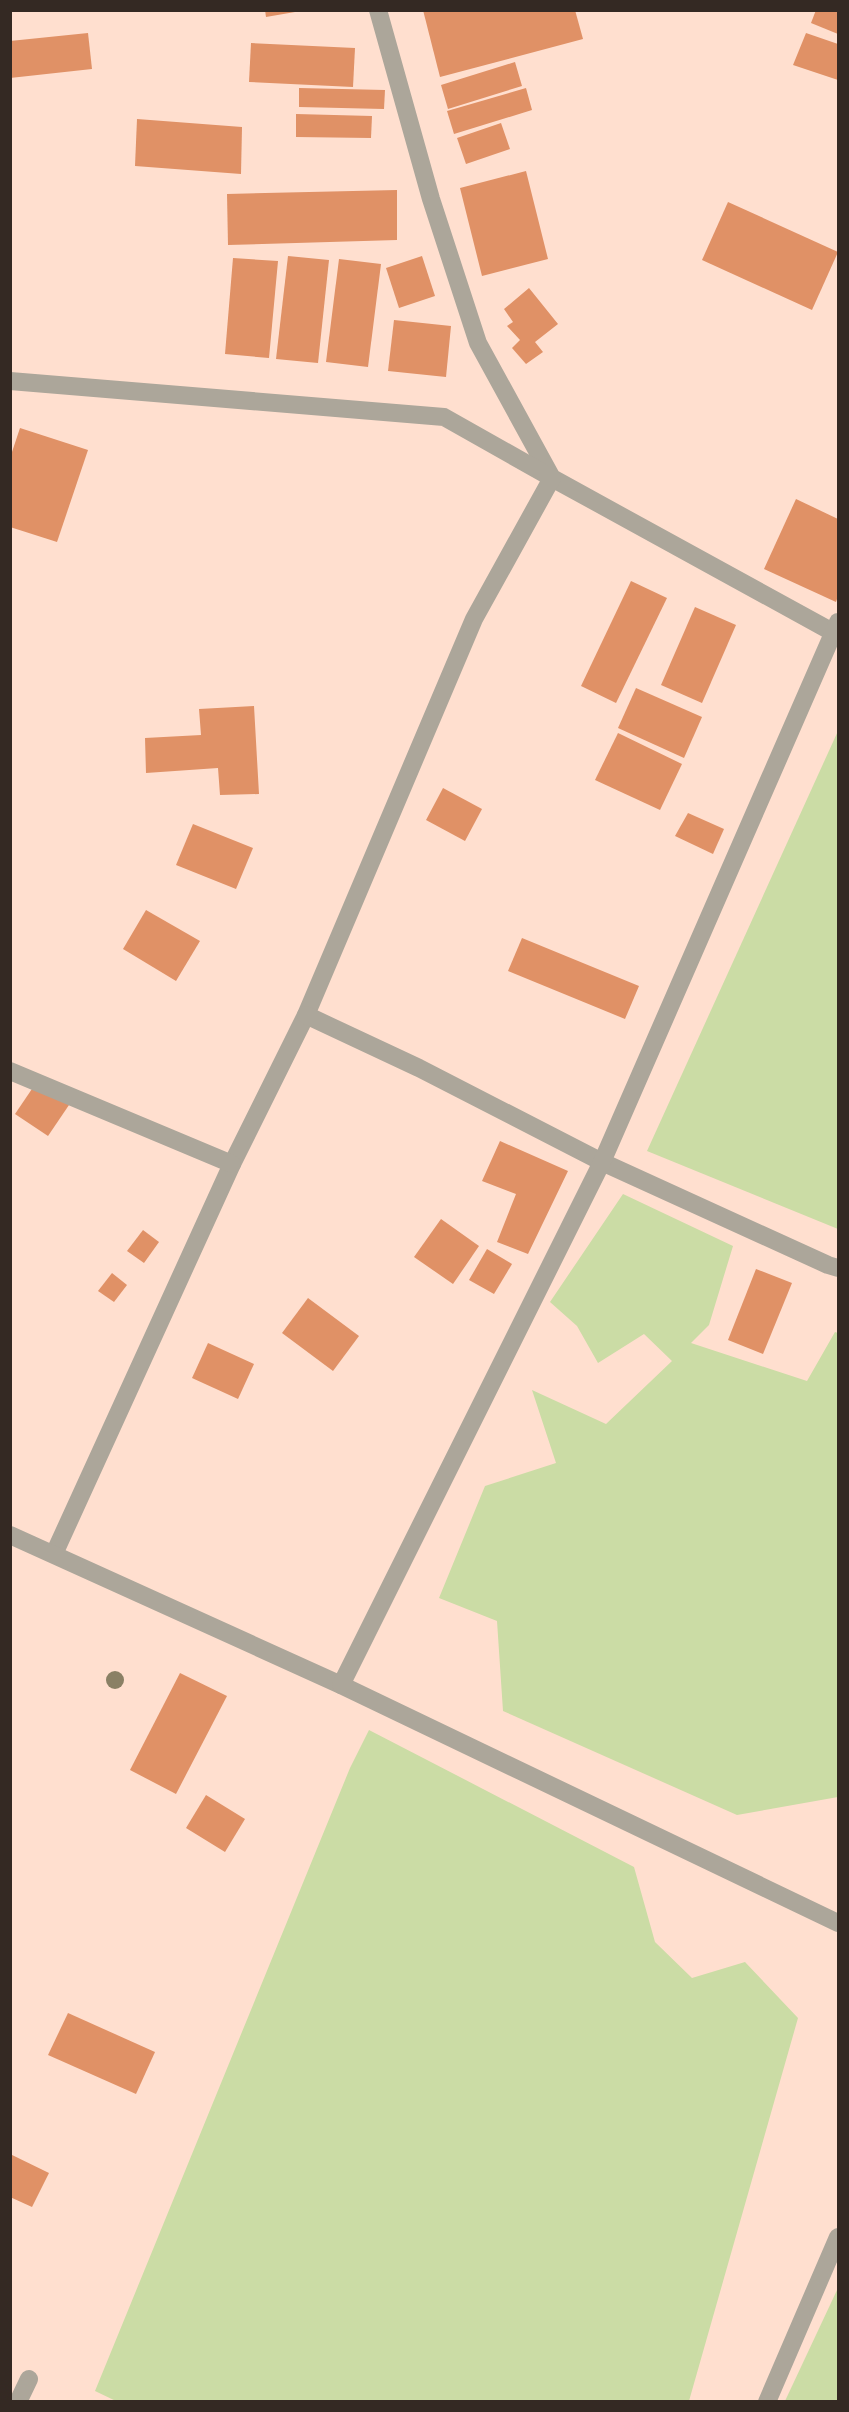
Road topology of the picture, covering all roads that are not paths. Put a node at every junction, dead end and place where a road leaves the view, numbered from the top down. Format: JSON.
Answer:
{"nodes":[{"id":1,"x":378,"y":10,"type":"edge"},
{"id":2,"x":10,"y":381,"type":"edge"},
{"id":3,"x":552,"y":478,"type":"junction"},
{"id":4,"x":837,"y":630,"type":"edge"},
{"id":5,"x":306,"y":1016,"type":"junction"},
{"id":6,"x":10,"y":1071,"type":"edge"},
{"id":7,"x":602,"y":1162,"type":"junction"},
{"id":8,"x":232,"y":1164,"type":"junction"},
{"id":9,"x":838,"y":1268,"type":"edge"},
{"id":10,"x":10,"y":1535,"type":"edge"},
{"id":11,"x":54,"y":1554,"type":"junction"},
{"id":12,"x":341,"y":1685,"type":"junction"},
{"id":13,"x":838,"y":1923,"type":"edge"},
{"id":14,"x":838,"y":2237,"type":"edge"},
{"id":15,"x":29,"y":2379,"type":"dead end"},
{"id":16,"x":18,"y":2402,"type":"edge"},
{"id":17,"x":767,"y":2402,"type":"edge"}],
"edges":[{"from":1,"to":3,"type":"street"},
{"from":2,"to":3,"type":"street"},
{"from":3,"to":4,"type":"street"},
{"from":3,"to":5,"type":"street"},
{"from":4,"to":7,"type":"street"},
{"from":5,"to":7,"type":"street"},
{"from":5,"to":8,"type":"street"},
{"from":6,"to":8,"type":"street"},
{"from":7,"to":9,"type":"street"},
{"from":7,"to":12,"type":"street"},
{"from":8,"to":11,"type":"street"},
{"from":10,"to":11,"type":"street"},
{"from":11,"to":12,"type":"street"},
{"from":12,"to":13,"type":"street"},
{"from":14,"to":17,"type":"street"},
{"from":15,"to":16,"type":"street"}]}
